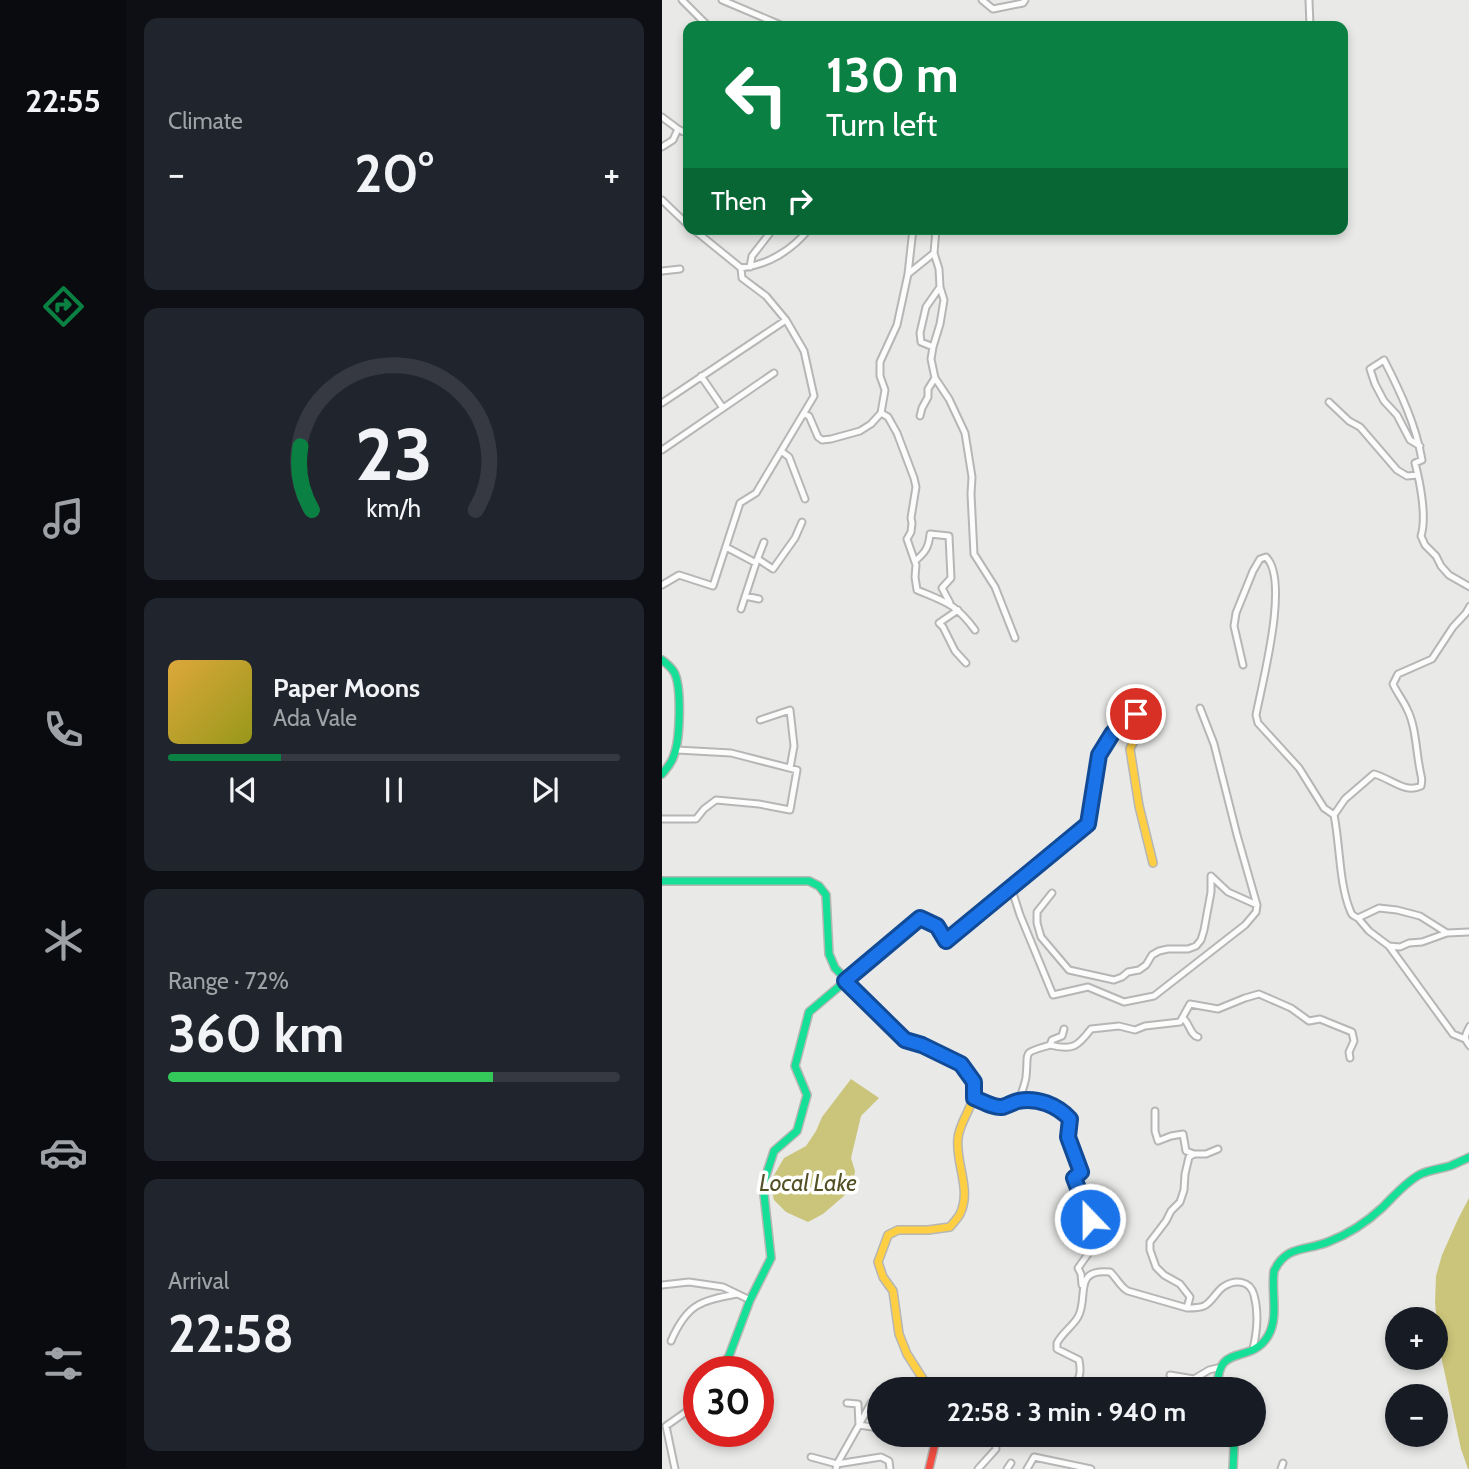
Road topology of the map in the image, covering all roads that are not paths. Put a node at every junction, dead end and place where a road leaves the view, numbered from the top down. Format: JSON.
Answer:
{"nodes":[{"id":1,"x":682,"y":0,"type":"edge"},
{"id":2,"x":722,"y":0,"type":"edge"},
{"id":3,"x":982,"y":0,"type":"edge"},
{"id":4,"x":1025,"y":0,"type":"edge"},
{"id":5,"x":1309,"y":0,"type":"edge"},
{"id":6,"x":703,"y":21,"type":"edge"},
{"id":7,"x":771,"y":21,"type":"edge"},
{"id":8,"x":1310,"y":21,"type":"edge"},
{"id":9,"x":662,"y":117,"type":"edge"},
{"id":10,"x":678,"y":129,"type":"junction"},
{"id":11,"x":683,"y":132,"type":"edge"},
{"id":12,"x":662,"y":147,"type":"edge"},
{"id":13,"x":662,"y":200,"type":"edge"},
{"id":14,"x":683,"y":220,"type":"edge"},
{"id":15,"x":700,"y":235,"type":"edge"},
{"id":16,"x":768,"y":235,"type":"edge"},
{"id":17,"x":805,"y":235,"type":"edge"},
{"id":18,"x":912,"y":235,"type":"edge"},
{"id":19,"x":936,"y":235,"type":"edge"},
{"id":20,"x":934,"y":253,"type":"junction"},
{"id":21,"x":750,"y":267,"type":"junction"},
{"id":22,"x":741,"y":268,"type":"junction"},
{"id":23,"x":680,"y":269,"type":"dead end"},
{"id":24,"x":662,"y":271,"type":"edge"},
{"id":25,"x":908,"y":274,"type":"junction"},
{"id":26,"x":940,"y":287,"type":"junction"},
{"id":27,"x":786,"y":320,"type":"junction"},
{"id":28,"x":933,"y":347,"type":"junction"},
{"id":29,"x":774,"y":373,"type":"dead end"},
{"id":30,"x":701,"y":376,"type":"junction"},
{"id":31,"x":935,"y":378,"type":"junction"},
{"id":32,"x":1329,"y":402,"type":"dead end"},
{"id":33,"x":662,"y":403,"type":"edge"},
{"id":34,"x":723,"y":408,"type":"junction"},
{"id":35,"x":881,"y":413,"type":"junction"},
{"id":36,"x":804,"y":414,"type":"junction"},
{"id":37,"x":920,"y":416,"type":"dead end"},
{"id":38,"x":1420,"y":446,"type":"junction"},
{"id":39,"x":662,"y":450,"type":"edge"},
{"id":40,"x":781,"y":451,"type":"junction"},
{"id":41,"x":1418,"y":475,"type":"junction"},
{"id":42,"x":805,"y":499,"type":"dead end"},
{"id":43,"x":802,"y":522,"type":"dead end"},
{"id":44,"x":764,"y":542,"type":"dead end"},
{"id":45,"x":726,"y":547,"type":"junction"},
{"id":46,"x":757,"y":561,"type":"junction"},
{"id":47,"x":915,"y":561,"type":"junction"},
{"id":48,"x":662,"y":585,"type":"edge"},
{"id":49,"x":1469,"y":587,"type":"edge"},
{"id":50,"x":745,"y":596,"type":"junction"},
{"id":51,"x":759,"y":599,"type":"dead end"},
{"id":52,"x":950,"y":603,"type":"junction"},
{"id":53,"x":1469,"y":606,"type":"edge"},
{"id":54,"x":741,"y":610,"type":"dead end"},
{"id":55,"x":958,"y":610,"type":"junction"},
{"id":56,"x":975,"y":629,"type":"dead end"},
{"id":57,"x":1015,"y":638,"type":"dead end"},
{"id":58,"x":952,"y":642,"type":"junction"},
{"id":59,"x":942,"y":646,"type":"dead end"},
{"id":60,"x":662,"y":660,"type":"edge"},
{"id":61,"x":966,"y":663,"type":"dead end"},
{"id":62,"x":1243,"y":665,"type":"dead end"},
{"id":63,"x":1200,"y":708,"type":"dead end"},
{"id":64,"x":759,"y":720,"type":"dead end"},
{"id":65,"x":677,"y":750,"type":"junction"},
{"id":66,"x":790,"y":768,"type":"junction"},
{"id":67,"x":662,"y":774,"type":"edge"},
{"id":68,"x":1334,"y":815,"type":"junction"},
{"id":69,"x":662,"y":819,"type":"edge"},
{"id":70,"x":1153,"y":863,"type":"dead end"},
{"id":71,"x":662,"y":881,"type":"edge"},
{"id":72,"x":1011,"y":887,"type":"junction"},
{"id":73,"x":1052,"y":893,"type":"dead end"},
{"id":74,"x":1257,"y":905,"type":"junction"},
{"id":75,"x":1358,"y":918,"type":"junction"},
{"id":76,"x":1469,"y":932,"type":"edge"},
{"id":77,"x":1447,"y":933,"type":"junction"},
{"id":78,"x":1389,"y":946,"type":"junction"},
{"id":79,"x":845,"y":981,"type":"junction"},
{"id":80,"x":1183,"y":1018,"type":"junction"},
{"id":81,"x":1469,"y":1026,"type":"edge"},
{"id":82,"x":1064,"y":1029,"type":"dead end"},
{"id":83,"x":1198,"y":1037,"type":"dead end"},
{"id":84,"x":1465,"y":1040,"type":"junction"},
{"id":85,"x":1050,"y":1045,"type":"junction"},
{"id":86,"x":1469,"y":1046,"type":"edge"},
{"id":87,"x":1350,"y":1058,"type":"dead end"},
{"id":88,"x":974,"y":1098,"type":"junction"},
{"id":89,"x":1020,"y":1100,"type":"junction"},
{"id":90,"x":1155,"y":1111,"type":"dead end"},
{"id":91,"x":1218,"y":1149,"type":"dead end"},
{"id":92,"x":1194,"y":1154,"type":"junction"},
{"id":93,"x":1469,"y":1157,"type":"edge"},
{"id":94,"x":662,"y":1285,"type":"edge"},
{"id":95,"x":1082,"y":1286,"type":"junction"},
{"id":96,"x":737,"y":1294,"type":"junction"},
{"id":97,"x":750,"y":1300,"type":"junction"},
{"id":98,"x":1187,"y":1308,"type":"junction"},
{"id":99,"x":671,"y":1341,"type":"dead end"},
{"id":100,"x":1253,"y":1349,"type":"junction"},
{"id":101,"x":729,"y":1356,"type":"edge"},
{"id":102,"x":1217,"y":1368,"type":"junction"},
{"id":103,"x":1170,"y":1375,"type":"dead end"},
{"id":104,"x":922,"y":1377,"type":"edge"},
{"id":105,"x":1079,"y":1377,"type":"edge"},
{"id":106,"x":1216,"y":1377,"type":"edge"},
{"id":107,"x":847,"y":1403,"type":"dead end"},
{"id":108,"x":867,"y":1411,"type":"edge"},
{"id":109,"x":683,"y":1413,"type":"edge"},
{"id":110,"x":664,"y":1425,"type":"edge"},
{"id":111,"x":859,"y":1426,"type":"junction"},
{"id":112,"x":867,"y":1426,"type":"edge"},
{"id":113,"x":934,"y":1447,"type":"edge"},
{"id":114,"x":996,"y":1447,"type":"edge"},
{"id":115,"x":1234,"y":1447,"type":"edge"},
{"id":116,"x":811,"y":1457,"type":"dead end"},
{"id":117,"x":837,"y":1467,"type":"edge"},
{"id":118,"x":675,"y":1469,"type":"edge"},
{"id":119,"x":890,"y":1469,"type":"edge"},
{"id":120,"x":929,"y":1469,"type":"edge"},
{"id":121,"x":978,"y":1469,"type":"edge"},
{"id":122,"x":1027,"y":1469,"type":"edge"},
{"id":123,"x":1091,"y":1469,"type":"edge"},
{"id":124,"x":1233,"y":1469,"type":"edge"}],
"edges":[{"from":1,"to":6,"type":"street"},
{"from":2,"to":7,"type":"street"},
{"from":3,"to":4,"type":"street"},
{"from":5,"to":8,"type":"street"},
{"from":9,"to":10,"type":"street"},
{"from":10,"to":11,"type":"street"},
{"from":10,"to":12,"type":"street"},
{"from":13,"to":14,"type":"street"},
{"from":15,"to":22,"type":"street"},
{"from":16,"to":21,"type":"street"},
{"from":17,"to":21,"type":"street"},
{"from":18,"to":25,"type":"street"},
{"from":19,"to":20,"type":"street"},
{"from":20,"to":25,"type":"street"},
{"from":20,"to":26,"type":"street"},
{"from":21,"to":22,"type":"street"},
{"from":22,"to":27,"type":"street"},
{"from":23,"to":24,"type":"street"},
{"from":25,"to":35,"type":"street"},
{"from":26,"to":28,"type":"street"},
{"from":26,"to":28,"type":"street"},
{"from":27,"to":30,"type":"street"},
{"from":27,"to":36,"type":"street"},
{"from":28,"to":31,"type":"street"},
{"from":29,"to":34,"type":"street"},
{"from":30,"to":33,"type":"street"},
{"from":30,"to":34,"type":"street"},
{"from":31,"to":37,"type":"street"},
{"from":31,"to":57,"type":"street"},
{"from":32,"to":41,"type":"street"},
{"from":34,"to":39,"type":"street"},
{"from":35,"to":36,"type":"street"},
{"from":35,"to":47,"type":"street"},
{"from":36,"to":40,"type":"street"},
{"from":38,"to":38,"type":"street"},
{"from":38,"to":41,"type":"street"},
{"from":40,"to":42,"type":"street"},
{"from":40,"to":45,"type":"street"},
{"from":41,"to":49,"type":"street"},
{"from":43,"to":46,"type":"street"},
{"from":44,"to":46,"type":"street"},
{"from":45,"to":46,"type":"street"},
{"from":45,"to":48,"type":"street"},
{"from":46,"to":50,"type":"street"},
{"from":47,"to":52,"type":"street"},
{"from":47,"to":52,"type":"street"},
{"from":50,"to":51,"type":"street"},
{"from":50,"to":54,"type":"street"},
{"from":52,"to":55,"type":"street"},
{"from":53,"to":68,"type":"street"},
{"from":55,"to":56,"type":"street"},
{"from":55,"to":58,"type":"street"},
{"from":58,"to":59,"type":"street"},
{"from":58,"to":61,"type":"street"},
{"from":60,"to":65,"type":"main road"},
{"from":62,"to":68,"type":"street"},
{"from":63,"to":74,"type":"street"},
{"from":64,"to":66,"type":"street"},
{"from":65,"to":66,"type":"street"},
{"from":65,"to":67,"type":"main road"},
{"from":66,"to":69,"type":"street"},
{"from":68,"to":75,"type":"street"},
{"from":70,"to":72,"type":"main road"},
{"from":71,"to":79,"type":"main road"},
{"from":72,"to":74,"type":"street"},
{"from":72,"to":79,"type":"main road"},
{"from":73,"to":74,"type":"street"},
{"from":75,"to":77,"type":"street"},
{"from":75,"to":78,"type":"street"},
{"from":76,"to":77,"type":"street"},
{"from":77,"to":78,"type":"street"},
{"from":78,"to":84,"type":"street"},
{"from":79,"to":88,"type":"main road"},
{"from":79,"to":97,"type":"main road"},
{"from":80,"to":83,"type":"street"},
{"from":80,"to":85,"type":"street"},
{"from":80,"to":87,"type":"street"},
{"from":81,"to":84,"type":"street"},
{"from":82,"to":85,"type":"street"},
{"from":84,"to":86,"type":"street"},
{"from":85,"to":89,"type":"street"},
{"from":88,"to":89,"type":"street"},
{"from":88,"to":104,"type":"main road"},
{"from":89,"to":95,"type":"street"},
{"from":90,"to":92,"type":"street"},
{"from":91,"to":92,"type":"street"},
{"from":92,"to":98,"type":"street"},
{"from":93,"to":100,"type":"main road"},
{"from":94,"to":96,"type":"street"},
{"from":95,"to":98,"type":"street"},
{"from":95,"to":105,"type":"street"},
{"from":96,"to":97,"type":"street"},
{"from":96,"to":99,"type":"street"},
{"from":97,"to":101,"type":"main road"},
{"from":98,"to":100,"type":"street"},
{"from":100,"to":102,"type":"main road"},
{"from":102,"to":103,"type":"street"},
{"from":102,"to":106,"type":"main road"},
{"from":107,"to":111,"type":"street"},
{"from":108,"to":111,"type":"street"},
{"from":109,"to":110,"type":"street"},
{"from":110,"to":118,"type":"street"},
{"from":111,"to":112,"type":"street"},
{"from":111,"to":117,"type":"street"},
{"from":113,"to":120,"type":"main road"},
{"from":114,"to":121,"type":"street"},
{"from":115,"to":124,"type":"main road"},
{"from":116,"to":117,"type":"street"},
{"from":117,"to":119,"type":"street"},
{"from":122,"to":123,"type":"street"}]}
